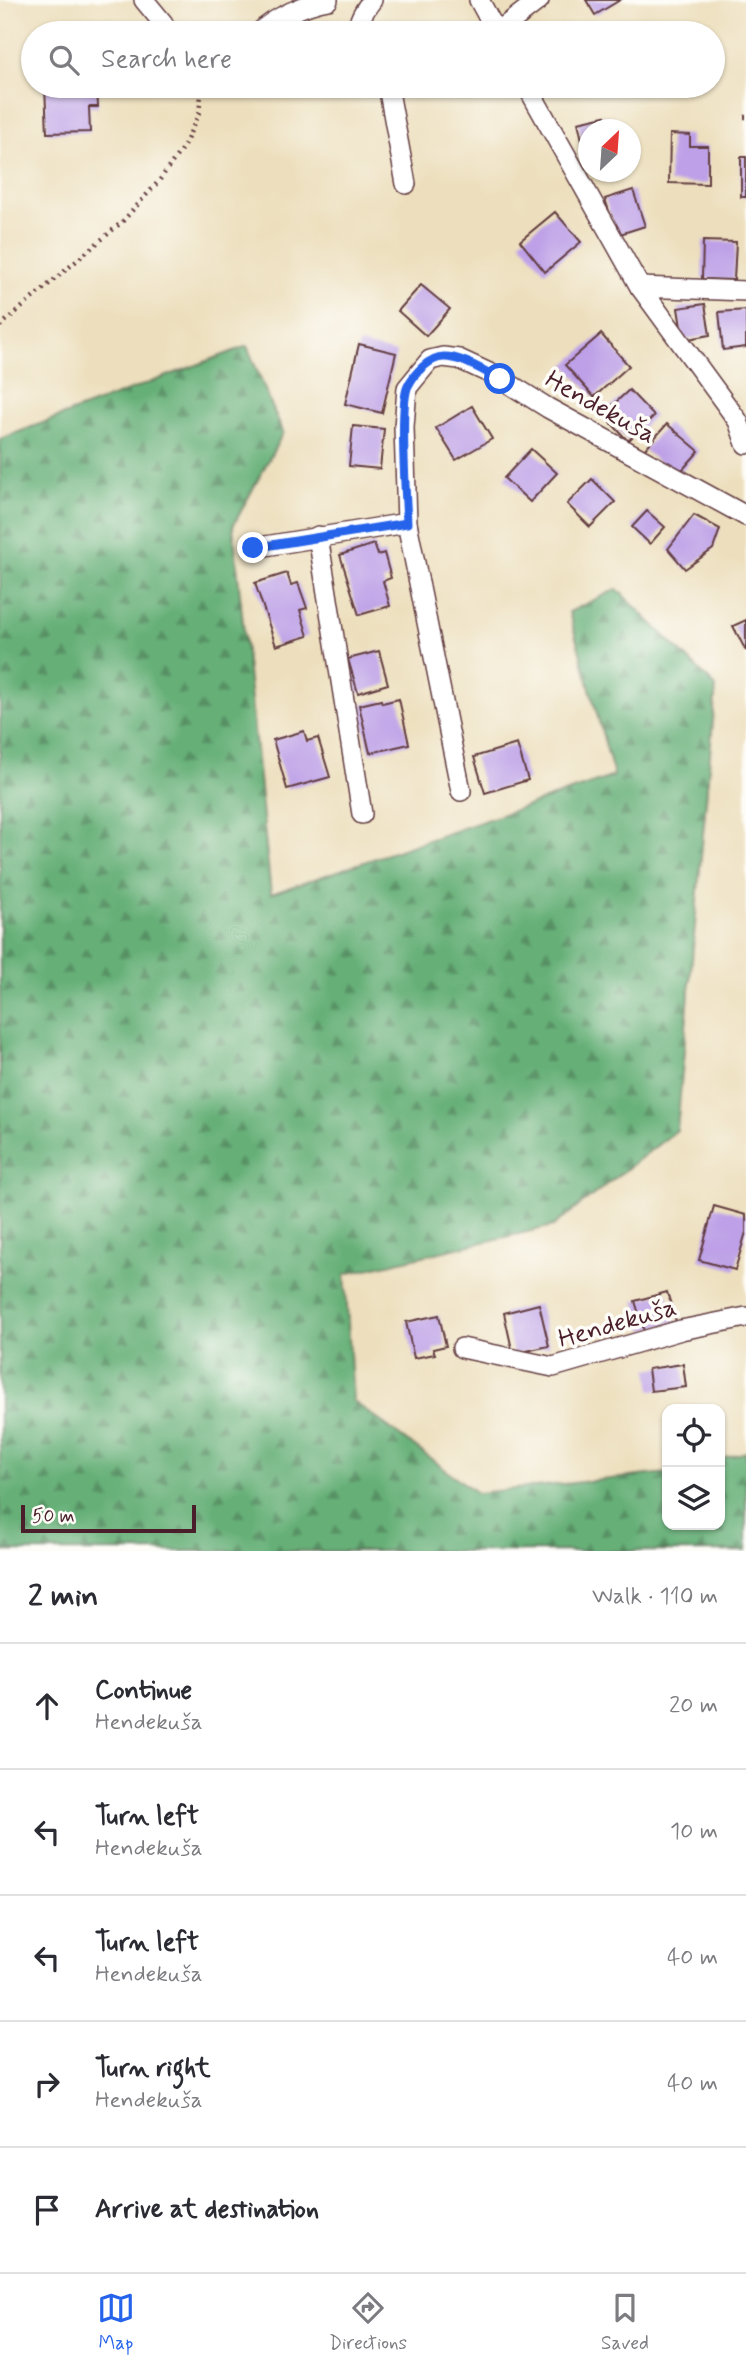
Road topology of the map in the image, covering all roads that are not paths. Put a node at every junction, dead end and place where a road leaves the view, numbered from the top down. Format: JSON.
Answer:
{"nodes":[{"id":1,"x":144,"y":0,"type":"edge"},
{"id":2,"x":328,"y":0,"type":"edge"},
{"id":3,"x":372,"y":0,"type":"edge"},
{"id":4,"x":466,"y":0,"type":"edge"},
{"id":5,"x":539,"y":0,"type":"edge"},
{"id":6,"x":482,"y":6,"type":"edge"},
{"id":7,"x":161,"y":21,"type":"edge"},
{"id":8,"x":276,"y":21,"type":"edge"},
{"id":9,"x":360,"y":21,"type":"edge"},
{"id":10,"x":512,"y":21,"type":"edge"},
{"id":11,"x":390,"y":98,"type":"edge"},
{"id":12,"x":534,"y":98,"type":"edge"},
{"id":13,"x":406,"y":184,"type":"dead end"},
{"id":14,"x":640,"y":287,"type":"junction"},
{"id":15,"x":746,"y":291,"type":"edge"},
{"id":16,"x":746,"y":444,"type":"edge"},
{"id":17,"x":746,"y":516,"type":"edge"},
{"id":18,"x":407,"y":523,"type":"junction"},
{"id":19,"x":318,"y":536,"type":"junction"},
{"id":20,"x":253,"y":548,"type":"dead end"},
{"id":21,"x":461,"y":791,"type":"dead end"},
{"id":22,"x":362,"y":814,"type":"dead end"},
{"id":23,"x":746,"y":1317,"type":"edge"},
{"id":24,"x":462,"y":1348,"type":"dead end"}],
"edges":[{"from":1,"to":7,"type":"street"},
{"from":2,"to":8,"type":"street"},
{"from":3,"to":9,"type":"street"},
{"from":4,"to":6,"type":"street"},
{"from":5,"to":10,"type":"street"},
{"from":11,"to":13,"type":"street"},
{"from":12,"to":14,"type":"street"},
{"from":14,"to":15,"type":"street"},
{"from":14,"to":16,"type":"street"},
{"from":17,"to":18,"type":"street","name":"Hendekuša"},
{"from":18,"to":19,"type":"street"},
{"from":18,"to":21,"type":"street","name":"Hendekuša"},
{"from":19,"to":20,"type":"street"},
{"from":19,"to":22,"type":"street"},
{"from":23,"to":24,"type":"street","name":"Hendekuša"}]}
